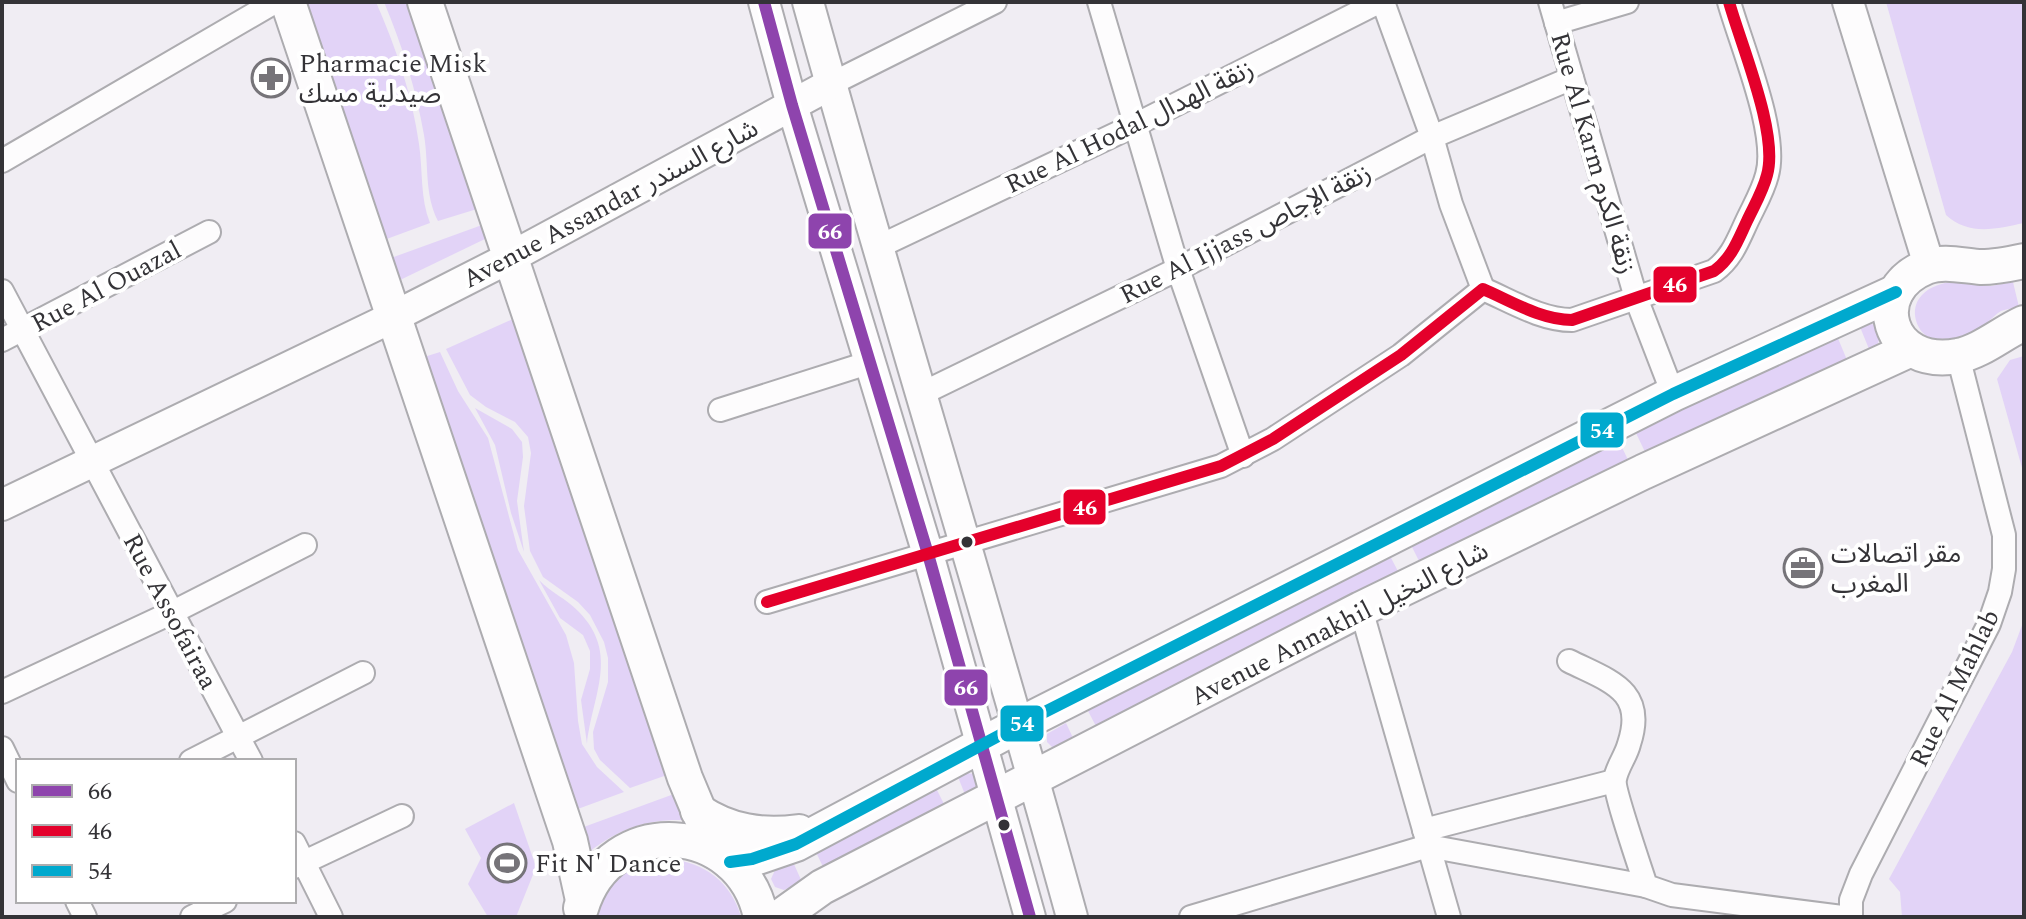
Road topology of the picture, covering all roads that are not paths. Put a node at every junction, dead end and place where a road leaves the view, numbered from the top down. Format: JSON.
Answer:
{"nodes":[{"id":1,"x":275,"y":2,"type":"edge"},
{"id":2,"x":288,"y":2,"type":"edge"},
{"id":3,"x":425,"y":2,"type":"edge"},
{"id":4,"x":764,"y":2,"type":"edge"},
{"id":5,"x":808,"y":2,"type":"edge"},
{"id":6,"x":995,"y":2,"type":"edge"},
{"id":7,"x":1099,"y":2,"type":"edge"},
{"id":8,"x":1381,"y":2,"type":"edge"},
{"id":9,"x":1627,"y":2,"type":"edge"},
{"id":10,"x":1729,"y":2,"type":"edge"},
{"id":11,"x":1848,"y":2,"type":"edge"},
{"id":12,"x":1553,"y":12,"type":"edge"},
{"id":13,"x":1572,"y":78,"type":"junction"},
{"id":14,"x":831,"y":84,"type":"junction"},
{"id":15,"x":792,"y":105,"type":"junction"},
{"id":16,"x":1135,"y":125,"type":"junction"},
{"id":17,"x":1432,"y":137,"type":"junction"},
{"id":18,"x":2,"y":161,"type":"edge"},
{"id":19,"x":209,"y":232,"type":"dead end"},
{"id":20,"x":878,"y":247,"type":"junction"},
{"id":21,"x":511,"y":257,"type":"junction"},
{"id":22,"x":2024,"y":261,"type":"edge"},
{"id":23,"x":1929,"y":265,"type":"junction"},
{"id":24,"x":1178,"y":269,"type":"junction"},
{"id":25,"x":1483,"y":289,"type":"junction"},
{"id":26,"x":2,"y":291,"type":"edge"},
{"id":27,"x":1896,"y":292,"type":"junction"},
{"id":28,"x":1636,"y":298,"type":"junction"},
{"id":29,"x":395,"y":316,"type":"junction"},
{"id":30,"x":2024,"y":323,"type":"edge"},
{"id":31,"x":24,"y":329,"type":"junction"},
{"id":32,"x":2,"y":340,"type":"edge"},
{"id":33,"x":1909,"y":350,"type":"junction"},
{"id":34,"x":1958,"y":356,"type":"junction"},
{"id":35,"x":871,"y":362,"type":"junction"},
{"id":36,"x":921,"y":394,"type":"junction"},
{"id":37,"x":1673,"y":394,"type":"junction"},
{"id":38,"x":720,"y":410,"type":"dead end"},
{"id":39,"x":1243,"y":456,"type":"junction"},
{"id":40,"x":91,"y":462,"type":"junction"},
{"id":41,"x":2,"y":505,"type":"edge"},
{"id":42,"x":967,"y":543,"type":"junction"},
{"id":43,"x":305,"y":545,"type":"dead end"},
{"id":44,"x":928,"y":554,"type":"junction"},
{"id":45,"x":767,"y":602,"type":"dead end"},
{"id":46,"x":1361,"y":609,"type":"junction"},
{"id":47,"x":173,"y":612,"type":"junction"},
{"id":48,"x":1569,"y":661,"type":"dead end"},
{"id":49,"x":363,"y":673,"type":"dead end"},
{"id":50,"x":2,"y":692,"type":"edge"},
{"id":51,"x":1019,"y":725,"type":"junction"},
{"id":52,"x":238,"y":737,"type":"junction"},
{"id":53,"x":982,"y":745,"type":"junction"},
{"id":54,"x":2,"y":748,"type":"edge"},
{"id":55,"x":195,"y":759,"type":"edge"},
{"id":56,"x":250,"y":759,"type":"edge"},
{"id":57,"x":16,"y":777,"type":"edge"},
{"id":58,"x":1035,"y":779,"type":"junction"},
{"id":59,"x":1614,"y":781,"type":"junction"},
{"id":60,"x":997,"y":799,"type":"junction"},
{"id":61,"x":698,"y":811,"type":"junction"},
{"id":62,"x":402,"y":816,"type":"dead end"},
{"id":63,"x":824,"y":829,"type":"junction"},
{"id":64,"x":1426,"y":838,"type":"junction"},
{"id":65,"x":297,"y":857,"type":"edge"},
{"id":66,"x":723,"y":857,"type":"junction"},
{"id":67,"x":1646,"y":886,"type":"junction"},
{"id":68,"x":1262,"y":895,"type":"junction"},
{"id":69,"x":1672,"y":895,"type":"junction"},
{"id":70,"x":221,"y":903,"type":"edge"},
{"id":71,"x":580,"y":909,"type":"edge"},
{"id":72,"x":192,"y":917,"type":"edge"},
{"id":73,"x":331,"y":917,"type":"edge"},
{"id":74,"x":761,"y":917,"type":"edge"},
{"id":75,"x":780,"y":917,"type":"edge"},
{"id":76,"x":1030,"y":917,"type":"edge"},
{"id":77,"x":1072,"y":917,"type":"edge"},
{"id":78,"x":1191,"y":917,"type":"edge"},
{"id":79,"x":1268,"y":917,"type":"edge"},
{"id":80,"x":1449,"y":917,"type":"edge"},
{"id":81,"x":1679,"y":917,"type":"edge"},
{"id":82,"x":1842,"y":917,"type":"edge"},
{"id":83,"x":1851,"y":917,"type":"edge"}],
"edges":[{"from":1,"to":18,"type":"street"},
{"from":2,"to":29,"type":"main road"},
{"from":3,"to":21,"type":"main road"},
{"from":4,"to":15,"type":"street"},
{"from":5,"to":14,"type":"street"},
{"from":6,"to":14,"type":"street","name":"Avenue Assandar شارع السندر"},
{"from":7,"to":16,"type":"street"},
{"from":8,"to":16,"type":"street","name":"Rue Al Hodal زنقة الهدال"},
{"from":8,"to":17,"type":"street"},
{"from":9,"to":12,"type":"street"},
{"from":10,"to":28,"type":"street"},
{"from":11,"to":23,"type":"street"},
{"from":12,"to":13,"type":"street","name":"Rue Al Karm زنقة الكرم"},
{"from":13,"to":17,"type":"street","name":"Rue Al Ijjass زنقة الإجاص"},
{"from":13,"to":28,"type":"street","name":"Rue Al Karm زنقة الكرم"},
{"from":14,"to":15,"type":"street","name":"Avenue Assandar شارع السندر"},
{"from":14,"to":20,"type":"street"},
{"from":15,"to":21,"type":"street","name":"Avenue Assandar شارع السندر"},
{"from":15,"to":35,"type":"street"},
{"from":16,"to":20,"type":"street","name":"Rue Al Hodal زنقة الهدال"},
{"from":16,"to":24,"type":"street"},
{"from":17,"to":24,"type":"street","name":"Rue Al Ijjass زنقة الإجاص"},
{"from":17,"to":25,"type":"street"},
{"from":19,"to":31,"type":"street","name":"Rue Al Ouazal"},
{"from":20,"to":36,"type":"street"},
{"from":21,"to":29,"type":"street","name":"Avenue Assandar شارع السندر"},
{"from":21,"to":61,"type":"main road"},
{"from":22,"to":23,"type":"main road"},
{"from":23,"to":27,"type":"main road","name":"Avenue Annakhil شارع النخيل"},
{"from":24,"to":36,"type":"street","name":"Rue Al Ijjass زنقة الإجاص"},
{"from":24,"to":39,"type":"street"},
{"from":25,"to":28,"type":"street"},
{"from":25,"to":39,"type":"street"},
{"from":26,"to":31,"type":"street","name":"Rue Assofairaa"},
{"from":27,"to":33,"type":"main road"},
{"from":27,"to":37,"type":"main road","name":"Avenue Annakhil شارع النخيل"},
{"from":28,"to":37,"type":"street","name":"Rue Al Karm زنقة الكرم"},
{"from":29,"to":40,"type":"street","name":"Avenue Assandar شارع السندر"},
{"from":29,"to":71,"type":"main road"},
{"from":30,"to":34,"type":"main road"},
{"from":31,"to":32,"type":"street","name":"Rue Al Ouazal"},
{"from":31,"to":40,"type":"street","name":"Rue Assofairaa"},
{"from":33,"to":34,"type":"main road"},
{"from":33,"to":46,"type":"main road","name":"Avenue Annakhil شارع النخيل"},
{"from":34,"to":83,"type":"street","name":"Rue Al Mahlab"},
{"from":35,"to":38,"type":"street"},
{"from":35,"to":44,"type":"street"},
{"from":36,"to":42,"type":"street"},
{"from":37,"to":51,"type":"main road","name":"Avenue Annakhil شارع النخيل"},
{"from":39,"to":42,"type":"street"},
{"from":40,"to":41,"type":"street","name":"Avenue Assandar شارع السندر"},
{"from":40,"to":47,"type":"street","name":"Rue Assofairaa"},
{"from":42,"to":44,"type":"street"},
{"from":42,"to":51,"type":"street"},
{"from":43,"to":47,"type":"street"},
{"from":44,"to":45,"type":"street"},
{"from":44,"to":53,"type":"street"},
{"from":46,"to":58,"type":"main road","name":"Avenue Annakhil شارع النخيل"},
{"from":46,"to":64,"type":"street"},
{"from":47,"to":50,"type":"street"},
{"from":47,"to":52,"type":"street","name":"Rue Assofairaa"},
{"from":48,"to":59,"type":"street"},
{"from":49,"to":52,"type":"street"},
{"from":51,"to":53,"type":"main road","name":"Avenue Annakhil شارع النخيل"},
{"from":51,"to":58,"type":"street"},
{"from":52,"to":55,"type":"street"},
{"from":52,"to":56,"type":"street","name":"Rue Assofairaa"},
{"from":53,"to":60,"type":"street"},
{"from":53,"to":63,"type":"main road","name":"Avenue Annakhil شارع النخيل"},
{"from":54,"to":57,"type":"street"},
{"from":58,"to":60,"type":"main road","name":"Avenue Annakhil شارع النخيل"},
{"from":58,"to":77,"type":"street"},
{"from":59,"to":64,"type":"street"},
{"from":59,"to":67,"type":"street"},
{"from":60,"to":75,"type":"main road","name":"Avenue Annakhil شارع النخيل"},
{"from":60,"to":76,"type":"street"},
{"from":61,"to":63,"type":"main road"},
{"from":61,"to":66,"type":"main road"},
{"from":62,"to":65,"type":"street"},
{"from":63,"to":66,"type":"main road","name":"Avenue Annakhil شارع النخيل"},
{"from":64,"to":67,"type":"street"},
{"from":64,"to":68,"type":"street"},
{"from":64,"to":80,"type":"street"},
{"from":65,"to":73,"type":"street"},
{"from":66,"to":71,"type":"main road"},
{"from":66,"to":74,"type":"main road"},
{"from":67,"to":69,"type":"street"},
{"from":68,"to":78,"type":"street"},
{"from":68,"to":79,"type":"street"},
{"from":69,"to":81,"type":"street"},
{"from":69,"to":82,"type":"street"},
{"from":70,"to":72,"type":"street"}]}
